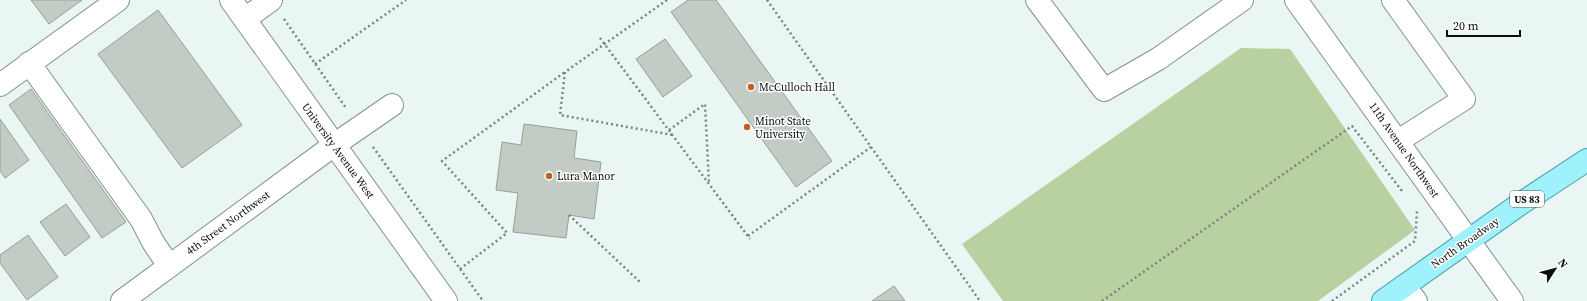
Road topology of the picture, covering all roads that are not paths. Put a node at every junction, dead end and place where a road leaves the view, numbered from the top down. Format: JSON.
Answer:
{"nodes":[{"id":1,"x":118,"y":0,"type":"edge"},
{"id":2,"x":231,"y":0,"type":"edge"},
{"id":3,"x":271,"y":0,"type":"edge"},
{"id":4,"x":1037,"y":0,"type":"edge"},
{"id":5,"x":1242,"y":0,"type":"edge"},
{"id":6,"x":1296,"y":0,"type":"edge"},
{"id":7,"x":1393,"y":0,"type":"edge"},
{"id":8,"x":245,"y":19,"type":"junction"},
{"id":9,"x":29,"y":63,"type":"junction"},
{"id":10,"x":0,"y":85,"type":"edge"},
{"id":11,"x":392,"y":105,"type":"dead end"},
{"id":12,"x":1398,"y":142,"type":"junction"},
{"id":13,"x":334,"y":145,"type":"junction"},
{"id":14,"x":1587,"y":160,"type":"edge"},
{"id":15,"x":1468,"y":240,"type":"junction"},
{"id":16,"x":169,"y":266,"type":"junction"},
{"id":17,"x":1410,"y":294,"type":"edge"},
{"id":18,"x":122,"y":301,"type":"edge"},
{"id":19,"x":446,"y":301,"type":"edge"},
{"id":20,"x":1383,"y":301,"type":"edge"},
{"id":21,"x":1512,"y":301,"type":"edge"}],
"edges":[{"from":1,"to":9,"type":"street"},
{"from":2,"to":8,"type":"street","name":"University Avenue West"},
{"from":3,"to":8,"type":"street"},
{"from":4,"to":5,"type":"street"},
{"from":6,"to":12,"type":"street","name":"11th Avenue Northwest"},
{"from":7,"to":12,"type":"street"},
{"from":8,"to":13,"type":"street","name":"University Avenue West"},
{"from":9,"to":10,"type":"street"},
{"from":9,"to":16,"type":"street"},
{"from":11,"to":13,"type":"street","name":"4th Street Northwest"},
{"from":12,"to":15,"type":"street","name":"11th Avenue Northwest"},
{"from":13,"to":16,"type":"street","name":"4th Street Northwest"},
{"from":13,"to":19,"type":"street","name":"University Avenue West"},
{"from":14,"to":15,"type":"main road","name":"North Broadway","number":"US 83"},
{"from":15,"to":17,"type":"main road","name":"North Broadway","number":"US 83"},
{"from":15,"to":21,"type":"street","name":"11th Avenue Northwest"},
{"from":16,"to":18,"type":"street","name":"4th Street Northwest"},
{"from":17,"to":20,"type":"main road","name":"North Broadway","number":"US 83"}]}
